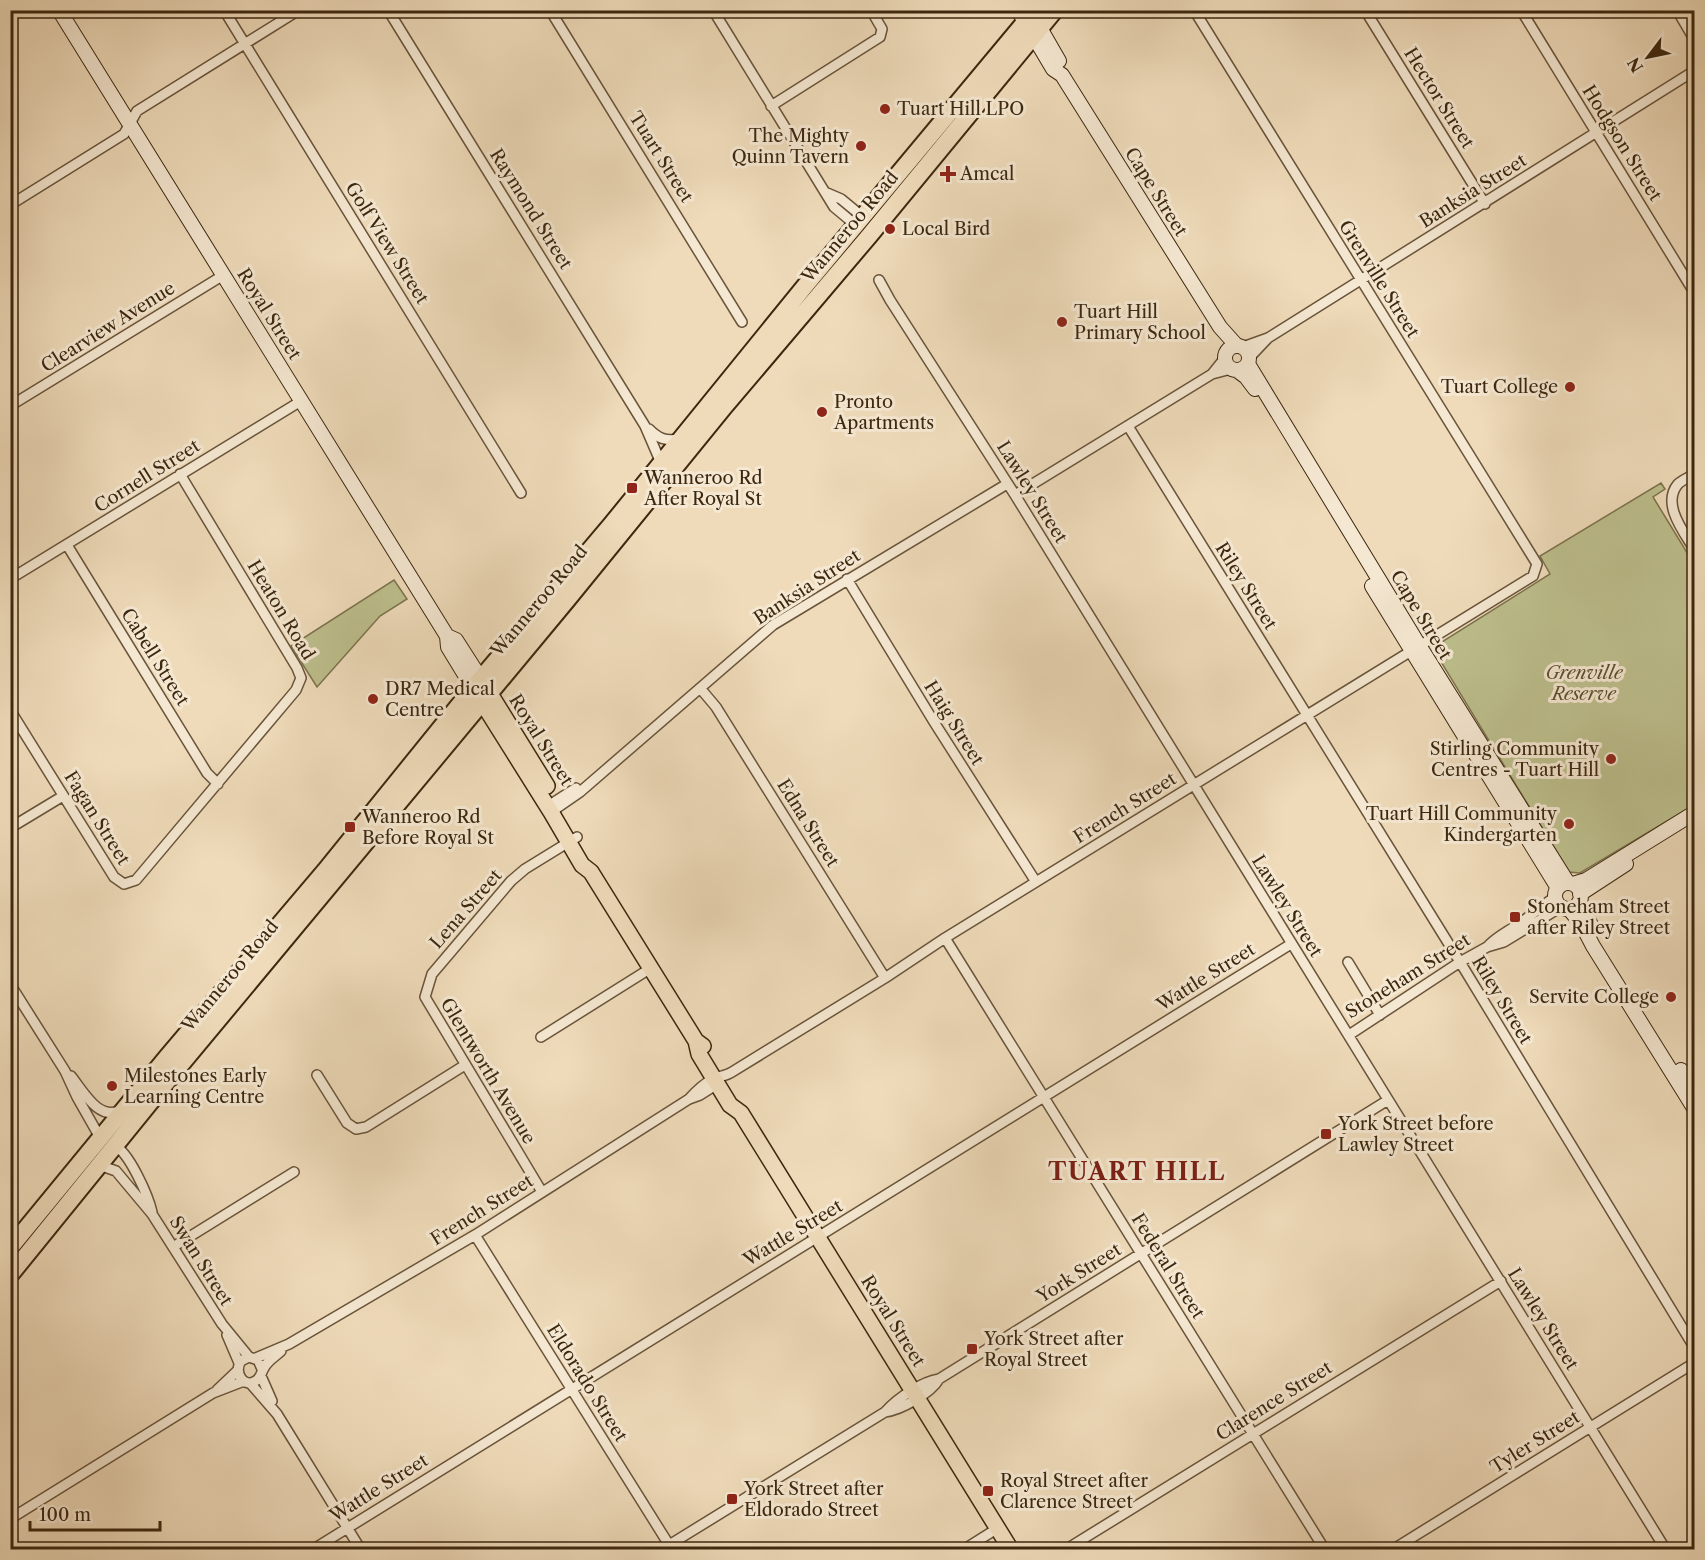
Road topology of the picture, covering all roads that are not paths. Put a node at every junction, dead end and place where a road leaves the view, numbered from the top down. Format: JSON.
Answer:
{"nodes":[{"id":1,"x":59,"y":10,"type":"edge"},
{"id":2,"x":224,"y":10,"type":"edge"},
{"id":3,"x":299,"y":10,"type":"edge"},
{"id":4,"x":388,"y":10,"type":"edge"},
{"id":5,"x":550,"y":10,"type":"edge"},
{"id":6,"x":713,"y":10,"type":"edge"},
{"id":7,"x":871,"y":10,"type":"edge"},
{"id":8,"x":1055,"y":10,"type":"edge"},
{"id":9,"x":1194,"y":10,"type":"edge"},
{"id":10,"x":1365,"y":10,"type":"edge"},
{"id":11,"x":1521,"y":10,"type":"edge"},
{"id":12,"x":1677,"y":10,"type":"edge"},
{"id":13,"x":1030,"y":19,"type":"edge"},
{"id":14,"x":1695,"y":39,"type":"edge"},
{"id":15,"x":245,"y":44,"type":"junction"},
{"id":16,"x":1018,"y":55,"type":"junction"},
{"id":17,"x":1051,"y":65,"type":"junction"},
{"id":18,"x":1695,"y":71,"type":"edge"},
{"id":19,"x":1062,"y":75,"type":"junction"},
{"id":20,"x":979,"y":104,"type":"junction"},
{"id":21,"x":771,"y":106,"type":"junction"},
{"id":22,"x":129,"y":124,"type":"junction"},
{"id":23,"x":936,"y":128,"type":"junction"},
{"id":24,"x":1597,"y":133,"type":"junction"},
{"id":25,"x":944,"y":146,"type":"junction"},
{"id":26,"x":877,"y":199,"type":"junction"},
{"id":27,"x":1485,"y":204,"type":"junction"},
{"id":28,"x":10,"y":205,"type":"edge"},
{"id":29,"x":859,"y":221,"type":"junction"},
{"id":30,"x":873,"y":232,"type":"junction"},
{"id":31,"x":222,"y":276,"type":"junction"},
{"id":32,"x":879,"y":280,"type":"dead end"},
{"id":33,"x":1360,"y":280,"type":"junction"},
{"id":34,"x":1695,"y":292,"type":"edge"},
{"id":35,"x":742,"y":322,"type":"dead end"},
{"id":36,"x":1237,"y":358,"type":"junction"},
{"id":37,"x":301,"y":401,"type":"junction"},
{"id":38,"x":10,"y":406,"type":"edge"},
{"id":39,"x":645,"y":426,"type":"junction"},
{"id":40,"x":1128,"y":426,"type":"junction"},
{"id":41,"x":683,"y":438,"type":"junction"},
{"id":42,"x":662,"y":463,"type":"junction"},
{"id":43,"x":180,"y":474,"type":"junction"},
{"id":44,"x":1695,"y":474,"type":"edge"},
{"id":45,"x":1007,"y":484,"type":"junction"},
{"id":46,"x":521,"y":493,"type":"dead end"},
{"id":47,"x":1015,"y":495,"type":"junction"},
{"id":48,"x":67,"y":545,"type":"junction"},
{"id":49,"x":1695,"y":549,"type":"edge"},
{"id":50,"x":1537,"y":564,"type":"joint"},
{"id":51,"x":10,"y":579,"type":"edge"},
{"id":52,"x":848,"y":579,"type":"junction"},
{"id":53,"x":1415,"y":650,"type":"junction"},
{"id":54,"x":477,"y":683,"type":"junction"},
{"id":55,"x":700,"y":688,"type":"junction"},
{"id":56,"x":486,"y":698,"type":"junction"},
{"id":57,"x":10,"y":710,"type":"edge"},
{"id":58,"x":1307,"y":716,"type":"junction"},
{"id":59,"x":218,"y":784,"type":"junction"},
{"id":60,"x":1193,"y":785,"type":"junction"},
{"id":61,"x":63,"y":796,"type":"junction"},
{"id":62,"x":554,"y":806,"type":"junction"},
{"id":63,"x":1695,"y":813,"type":"edge"},
{"id":64,"x":1695,"y":823,"type":"edge"},
{"id":65,"x":10,"y":828,"type":"edge"},
{"id":66,"x":572,"y":840,"type":"junction"},
{"id":67,"x":1036,"y":882,"type":"junction"},
{"id":68,"x":1568,"y":896,"type":"junction"},
{"id":69,"x":945,"y":938,"type":"junction"},
{"id":70,"x":1291,"y":944,"type":"junction"},
{"id":71,"x":1348,"y":962,"type":"dead end"},
{"id":72,"x":1460,"y":962,"type":"junction"},
{"id":73,"x":651,"y":968,"type":"junction"},
{"id":74,"x":885,"y":978,"type":"junction"},
{"id":75,"x":10,"y":984,"type":"edge"},
{"id":76,"x":425,"y":997,"type":"joint"},
{"id":77,"x":1380,"y":1015,"type":"junction"},
{"id":78,"x":1348,"y":1035,"type":"junction"},
{"id":79,"x":541,"y":1037,"type":"dead end"},
{"id":80,"x":465,"y":1065,"type":"junction"},
{"id":81,"x":65,"y":1071,"type":"junction"},
{"id":82,"x":317,"y":1075,"type":"dead end"},
{"id":83,"x":719,"y":1080,"type":"junction"},
{"id":84,"x":1695,"y":1090,"type":"edge"},
{"id":85,"x":1044,"y":1097,"type":"junction"},
{"id":86,"x":1388,"y":1100,"type":"junction"},
{"id":87,"x":127,"y":1107,"type":"junction"},
{"id":88,"x":1695,"y":1108,"type":"edge"},
{"id":89,"x":109,"y":1141,"type":"junction"},
{"id":90,"x":93,"y":1160,"type":"junction"},
{"id":91,"x":294,"y":1172,"type":"dead end"},
{"id":92,"x":543,"y":1192,"type":"junction"},
{"id":93,"x":152,"y":1214,"type":"junction"},
{"id":94,"x":475,"y":1235,"type":"junction"},
{"id":95,"x":817,"y":1238,"type":"junction"},
{"id":96,"x":173,"y":1247,"type":"junction"},
{"id":97,"x":10,"y":1248,"type":"edge"},
{"id":98,"x":1142,"y":1254,"type":"junction"},
{"id":99,"x":10,"y":1275,"type":"edge"},
{"id":100,"x":1500,"y":1281,"type":"junction"},
{"id":101,"x":222,"y":1324,"type":"junction"},
{"id":102,"x":289,"y":1344,"type":"junction"},
{"id":103,"x":1695,"y":1347,"type":"edge"},
{"id":104,"x":252,"y":1358,"type":"junction"},
{"id":105,"x":1695,"y":1363,"type":"edge"},
{"id":106,"x":238,"y":1367,"type":"junction"},
{"id":107,"x":262,"y":1372,"type":"junction"},
{"id":108,"x":247,"y":1382,"type":"junction"},
{"id":109,"x":571,"y":1388,"type":"junction"},
{"id":110,"x":213,"y":1394,"type":"junction"},
{"id":111,"x":916,"y":1394,"type":"junction"},
{"id":112,"x":277,"y":1414,"type":"junction"},
{"id":113,"x":1591,"y":1427,"type":"junction"},
{"id":114,"x":1252,"y":1433,"type":"junction"},
{"id":115,"x":10,"y":1519,"type":"edge"},
{"id":116,"x":348,"y":1527,"type":"junction"},
{"id":117,"x":998,"y":1528,"type":"junction"},
{"id":118,"x":667,"y":1548,"type":"edge"},
{"id":119,"x":312,"y":1550,"type":"edge"},
{"id":120,"x":362,"y":1550,"type":"edge"},
{"id":121,"x":963,"y":1550,"type":"edge"},
{"id":122,"x":1011,"y":1550,"type":"edge"},
{"id":123,"x":1065,"y":1550,"type":"edge"},
{"id":124,"x":1325,"y":1550,"type":"edge"},
{"id":125,"x":1392,"y":1550,"type":"edge"},
{"id":126,"x":1666,"y":1550,"type":"edge"}],
"edges":[{"from":1,"to":22,"type":"street","name":"Royal Street"},
{"from":2,"to":15,"type":"street","name":"Golf View Street"},
{"from":3,"to":15,"type":"street"},
{"from":4,"to":39,"type":"street","name":"Raymond Street"},
{"from":5,"to":35,"type":"street","name":"Tuart Street"},
{"from":6,"to":21,"type":"street"},
{"from":7,"to":21,"type":"street"},
{"from":8,"to":13,"type":"highway","name":"Wanneroo Road"},
{"from":9,"to":33,"type":"street","name":"Grenville Street"},
{"from":10,"to":27,"type":"street","name":"Hector Street"},
{"from":11,"to":24,"type":"street","name":"Hodgson Street"},
{"from":12,"to":14,"type":"street"},
{"from":13,"to":16,"type":"highway","name":"Wanneroo Road"},
{"from":13,"to":17,"type":"street","name":"Cape Street"},
{"from":13,"to":19,"type":"street","name":"Cape Street"},
{"from":13,"to":23,"type":"highway","name":"Wanneroo Road"},
{"from":15,"to":22,"type":"street"},
{"from":15,"to":46,"type":"street","name":"Golf View Street"},
{"from":16,"to":17,"type":"street"},
{"from":16,"to":20,"type":"highway","name":"Wanneroo Road"},
{"from":17,"to":19,"type":"street","name":"Cape Street"},
{"from":18,"to":24,"type":"street","name":"Banksia Street"},
{"from":19,"to":36,"type":"street","name":"Cape Street"},
{"from":20,"to":23,"type":"highway"},
{"from":20,"to":25,"type":"highway","name":"Wanneroo Road"},
{"from":21,"to":29,"type":"street"},
{"from":22,"to":28,"type":"street"},
{"from":22,"to":31,"type":"street","name":"Royal Street"},
{"from":23,"to":26,"type":"highway","name":"Wanneroo Road"},
{"from":24,"to":27,"type":"street","name":"Banksia Street"},
{"from":24,"to":34,"type":"street","name":"Hodgson Street"},
{"from":25,"to":26,"type":"highway"},
{"from":25,"to":30,"type":"highway","name":"Wanneroo Road"},
{"from":26,"to":29,"type":"highway","name":"Wanneroo Road"},
{"from":27,"to":33,"type":"street","name":"Banksia Street"},
{"from":29,"to":30,"type":"street"},
{"from":29,"to":41,"type":"highway","name":"Wanneroo Road"},
{"from":30,"to":56,"type":"highway","name":"Wanneroo Road"},
{"from":31,"to":37,"type":"street","name":"Royal Street"},
{"from":31,"to":38,"type":"street","name":"Clearview Avenue"},
{"from":32,"to":45,"type":"street","name":"Lawley Street"},
{"from":33,"to":36,"type":"street","name":"Banksia Street"},
{"from":33,"to":50,"type":"street","name":"Grenville Street"},
{"from":36,"to":40,"type":"street"},
{"from":36,"to":53,"type":"street","name":"Cape Street"},
{"from":37,"to":43,"type":"street","name":"Cornell Street"},
{"from":37,"to":54,"type":"street","name":"Royal Street"},
{"from":39,"to":41,"type":"street","name":"Raymond Street"},
{"from":39,"to":42,"type":"street","name":"Raymond Street"},
{"from":40,"to":47,"type":"street"},
{"from":40,"to":58,"type":"street","name":"Riley Street"},
{"from":41,"to":42,"type":"highway","name":"Wanneroo Road"},
{"from":42,"to":54,"type":"highway","name":"Wanneroo Road"},
{"from":43,"to":48,"type":"street","name":"Cornell Street"},
{"from":43,"to":59,"type":"street","name":"Heaton Road"},
{"from":44,"to":49,"type":"street"},
{"from":45,"to":47,"type":"street","name":"Lawley Street"},
{"from":45,"to":52,"type":"street","name":"Banksia Street"},
{"from":47,"to":60,"type":"street","name":"Lawley Street"},
{"from":48,"to":51,"type":"street","name":"Cornell Street"},
{"from":48,"to":59,"type":"street","name":"Cabell Street"},
{"from":50,"to":53,"type":"street","name":"French Street"},
{"from":52,"to":55,"type":"street","name":"Banksia Street"},
{"from":52,"to":67,"type":"street","name":"Haig Street"},
{"from":53,"to":58,"type":"street","name":"French Street"},
{"from":53,"to":68,"type":"street","name":"Cape Street"},
{"from":54,"to":56,"type":"main road","name":"Royal Street"},
{"from":54,"to":87,"type":"highway","name":"Wanneroo Road"},
{"from":55,"to":62,"type":"street","name":"Banksia Street"},
{"from":55,"to":74,"type":"street","name":"Edna Street"},
{"from":56,"to":62,"type":"main road","name":"Royal Street"},
{"from":56,"to":89,"type":"highway","name":"Wanneroo Road"},
{"from":57,"to":61,"type":"street","name":"Fagan Street"},
{"from":58,"to":60,"type":"street","name":"French Street"},
{"from":58,"to":72,"type":"street","name":"Riley Street"},
{"from":59,"to":61,"type":"street","name":"Fagan Street"},
{"from":60,"to":67,"type":"street","name":"French Street"},
{"from":60,"to":70,"type":"street","name":"Lawley Street"},
{"from":61,"to":65,"type":"street"},
{"from":62,"to":66,"type":"main road","name":"Royal Street"},
{"from":63,"to":68,"type":"street","name":"Stoneham Street"},
{"from":64,"to":68,"type":"street","name":"Stoneham Street"},
{"from":66,"to":73,"type":"main road","name":"Royal Street"},
{"from":66,"to":76,"type":"street","name":"Lena Street"},
{"from":67,"to":69,"type":"street","name":"French Street"},
{"from":68,"to":72,"type":"street","name":"Stoneham Street"},
{"from":68,"to":84,"type":"street","name":"Cape Street"},
{"from":68,"to":88,"type":"street","name":"Cape Street"},
{"from":69,"to":74,"type":"street","name":"French Street"},
{"from":69,"to":85,"type":"street","name":"Federal Street"},
{"from":70,"to":78,"type":"street","name":"Lawley Street"},
{"from":70,"to":85,"type":"street","name":"Wattle Street"},
{"from":71,"to":77,"type":"street"},
{"from":72,"to":77,"type":"street","name":"Stoneham Street"},
{"from":72,"to":103,"type":"street","name":"Riley Street"},
{"from":73,"to":79,"type":"street"},
{"from":73,"to":83,"type":"main road","name":"Royal Street"},
{"from":74,"to":83,"type":"street","name":"French Street"},
{"from":75,"to":81,"type":"street","name":"Swan Street"},
{"from":76,"to":80,"type":"street","name":"Glentworth Avenue"},
{"from":77,"to":78,"type":"street","name":"Stoneham Street"},
{"from":78,"to":86,"type":"street","name":"Lawley Street"},
{"from":80,"to":82,"type":"street"},
{"from":80,"to":92,"type":"street","name":"Glentworth Avenue"},
{"from":81,"to":87,"type":"street","name":"Swan Street"},
{"from":81,"to":89,"type":"street","name":"Swan Street"},
{"from":83,"to":92,"type":"street","name":"French Street"},
{"from":83,"to":95,"type":"main road","name":"Royal Street"},
{"from":85,"to":95,"type":"street","name":"Wattle Street"},
{"from":85,"to":98,"type":"street","name":"Federal Street"},
{"from":86,"to":98,"type":"street","name":"York Street"},
{"from":86,"to":100,"type":"street","name":"Lawley Street"},
{"from":87,"to":89,"type":"highway","name":"Wanneroo Road"},
{"from":89,"to":90,"type":"highway","name":"Wanneroo Road"},
{"from":89,"to":93,"type":"street","name":"Swan Street"},
{"from":90,"to":93,"type":"street","name":"Swan Street"},
{"from":90,"to":97,"type":"highway","name":"Wanneroo Road"},
{"from":90,"to":99,"type":"highway","name":"Wanneroo Road"},
{"from":91,"to":96,"type":"street"},
{"from":92,"to":94,"type":"street","name":"French Street"},
{"from":93,"to":96,"type":"street","name":"Swan Street"},
{"from":94,"to":102,"type":"street","name":"French Street"},
{"from":94,"to":109,"type":"street","name":"Eldorado Street"},
{"from":95,"to":109,"type":"street","name":"Wattle Street"},
{"from":95,"to":111,"type":"main road","name":"Royal Street"},
{"from":96,"to":101,"type":"street","name":"Swan Street"},
{"from":98,"to":111,"type":"street","name":"York Street"},
{"from":98,"to":114,"type":"street","name":"Federal Street"},
{"from":100,"to":113,"type":"street","name":"Lawley Street"},
{"from":100,"to":114,"type":"street","name":"Clarence Street"},
{"from":101,"to":104,"type":"street","name":"Swan Street"},
{"from":101,"to":106,"type":"street","name":"Swan Street"},
{"from":102,"to":104,"type":"street","name":"French Street"},
{"from":102,"to":107,"type":"street","name":"French Street"},
{"from":104,"to":106,"type":"street"},
{"from":104,"to":107,"type":"street"},
{"from":105,"to":113,"type":"street","name":"Tyler Street"},
{"from":106,"to":108,"type":"street"},
{"from":106,"to":110,"type":"street"},
{"from":107,"to":108,"type":"street"},
{"from":107,"to":112,"type":"street"},
{"from":108,"to":110,"type":"street"},
{"from":108,"to":112,"type":"street"},
{"from":109,"to":116,"type":"street","name":"Wattle Street"},
{"from":109,"to":118,"type":"street","name":"Eldorado Street"},
{"from":110,"to":115,"type":"street"},
{"from":111,"to":117,"type":"main road","name":"Royal Street"},
{"from":111,"to":118,"type":"street","name":"York Street"},
{"from":112,"to":116,"type":"street"},
{"from":113,"to":125,"type":"street","name":"Tyler Street"},
{"from":113,"to":126,"type":"street","name":"Lawley Street"},
{"from":114,"to":123,"type":"street","name":"Clarence Street"},
{"from":114,"to":124,"type":"street","name":"Federal Street"},
{"from":116,"to":119,"type":"street","name":"Wattle Street"},
{"from":116,"to":120,"type":"street"},
{"from":117,"to":121,"type":"street"},
{"from":117,"to":122,"type":"main road","name":"Royal Street"}]}
